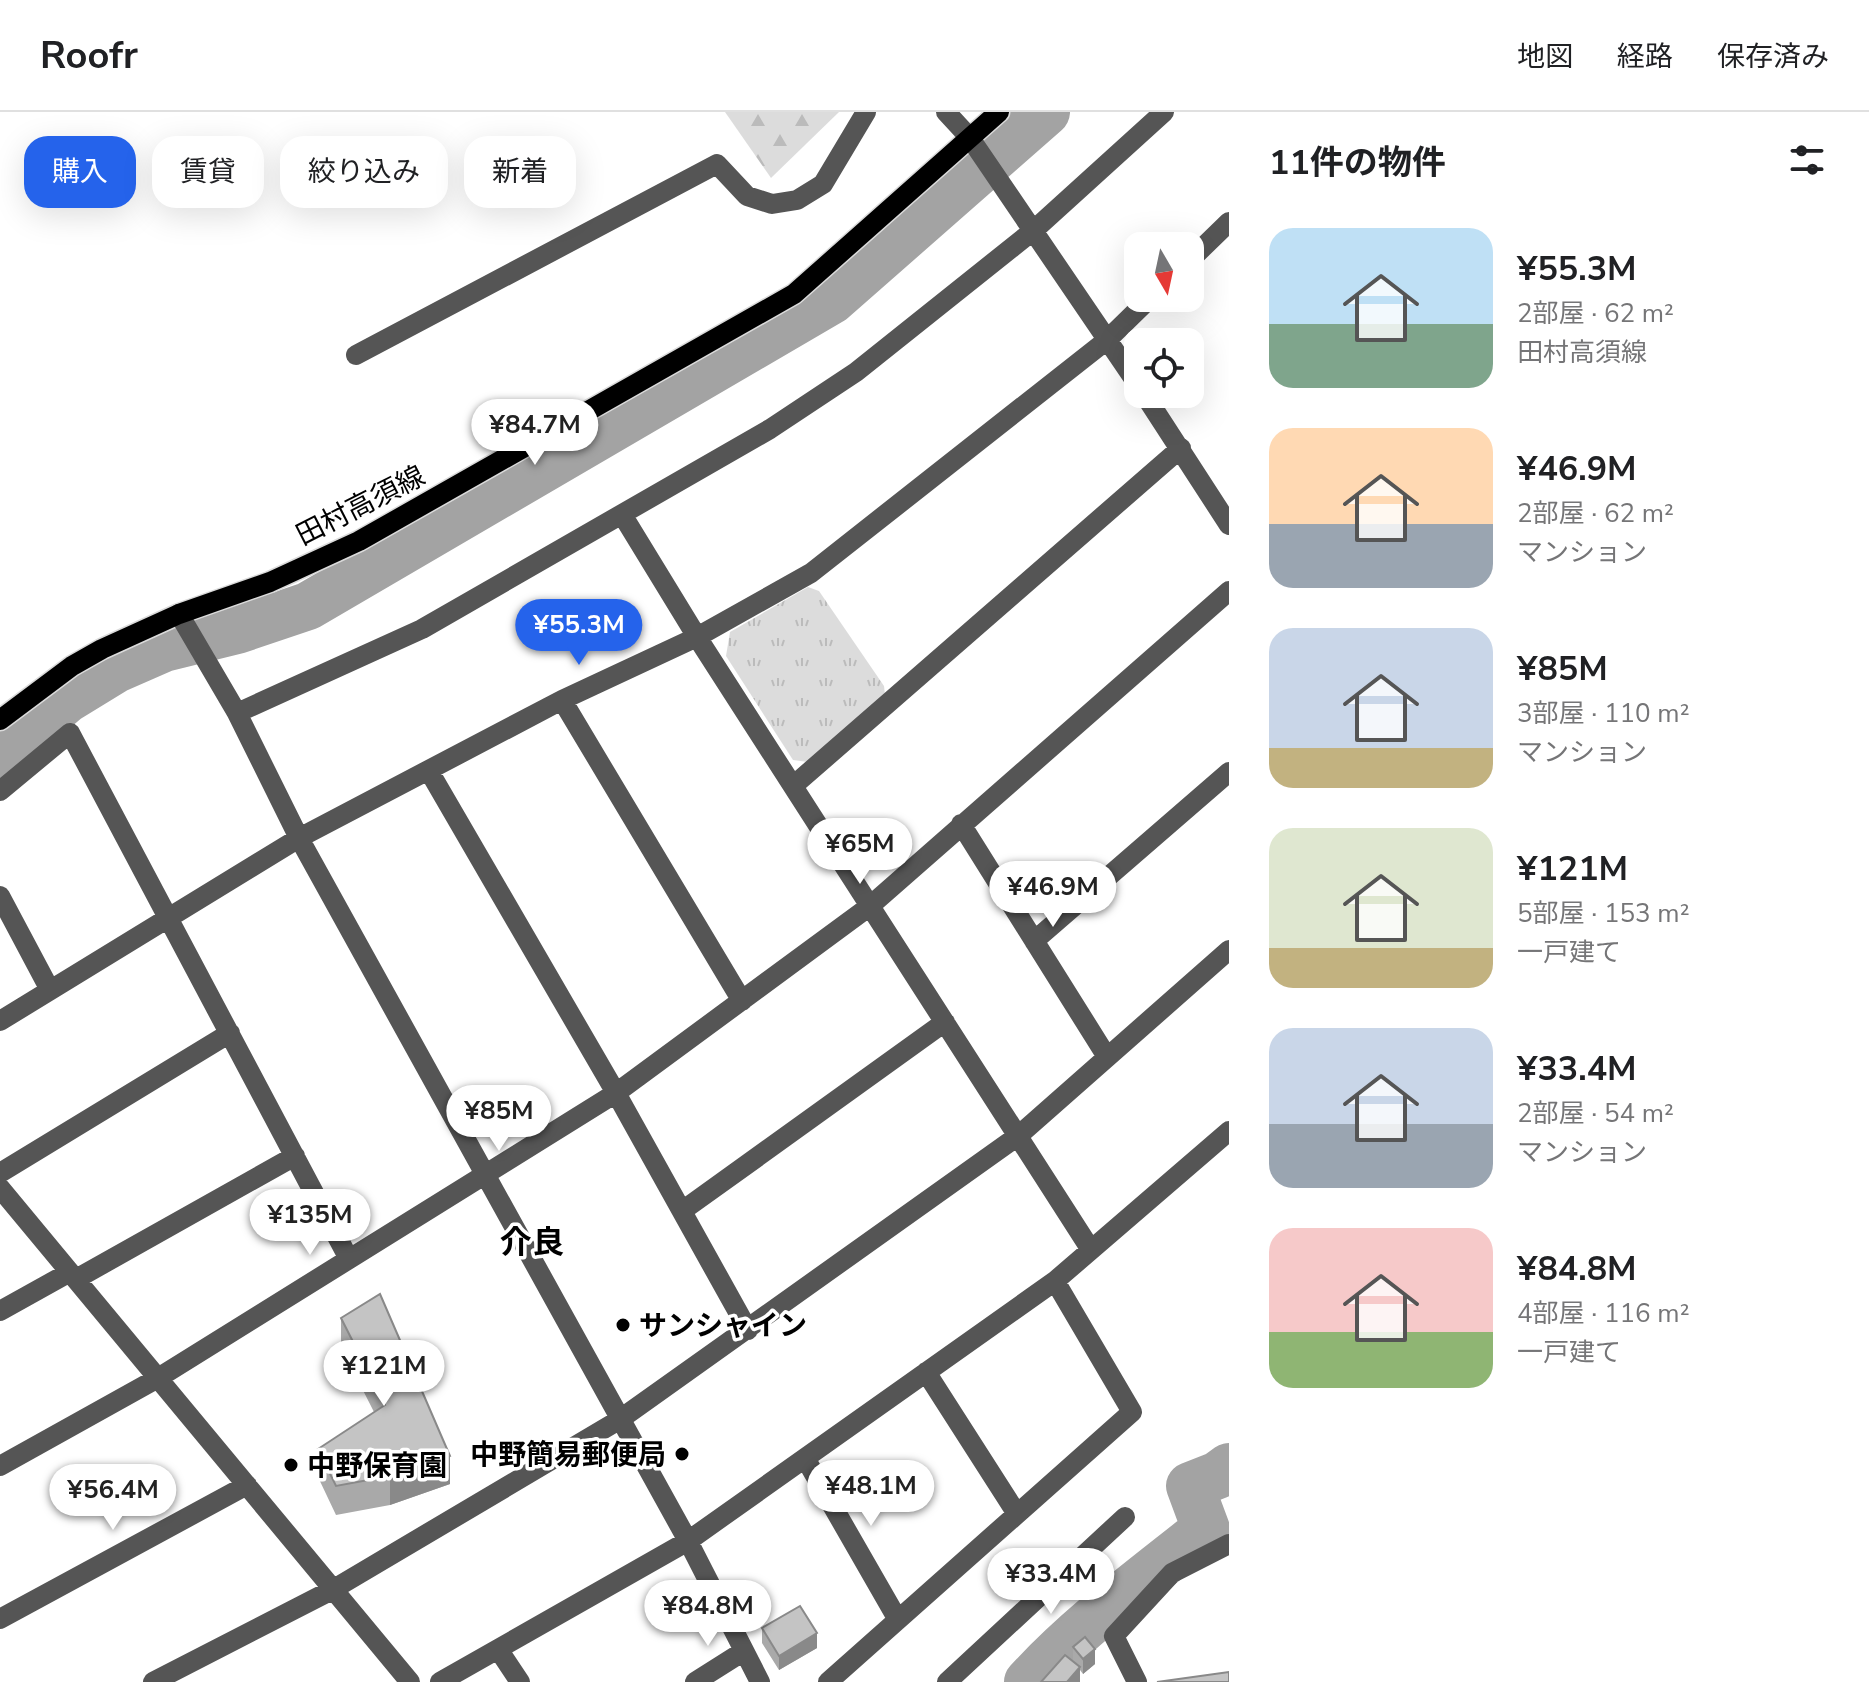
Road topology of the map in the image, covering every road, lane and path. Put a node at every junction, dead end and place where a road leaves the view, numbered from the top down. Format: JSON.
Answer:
{"nodes":[{"id":1,"x":866,"y":112,"type":"edge"},
{"id":2,"x":946,"y":112,"type":"edge"},
{"id":3,"x":999,"y":112,"type":"edge"},
{"id":4,"x":1164,"y":112,"type":"edge"},
{"id":5,"x":981,"y":154,"type":"junction"},
{"id":6,"x":1034,"y":230,"type":"junction"},
{"id":7,"x":1226,"y":232,"type":"edge"},
{"id":8,"x":1204,"y":249,"type":"edge"},
{"id":9,"x":1136,"y":312,"type":"edge"},
{"id":10,"x":1107,"y":340,"type":"junction"},
{"id":11,"x":356,"y":355,"type":"dead end"},
{"id":12,"x":1124,"y":365,"type":"edge"},
{"id":13,"x":1154,"y":408,"type":"edge"},
{"id":14,"x":1181,"y":448,"type":"junction"},
{"id":15,"x":623,"y":516,"type":"junction"},
{"id":16,"x":1229,"y":525,"type":"edge"},
{"id":17,"x":1229,"y":591,"type":"edge"},
{"id":18,"x":189,"y":630,"type":"junction"},
{"id":19,"x":697,"y":637,"type":"junction"},
{"id":20,"x":562,"y":700,"type":"junction"},
{"id":21,"x":237,"y":713,"type":"junction"},
{"id":22,"x":0,"y":720,"type":"edge"},
{"id":23,"x":429,"y":771,"type":"junction"},
{"id":24,"x":1229,"y":772,"type":"edge"},
{"id":25,"x":793,"y":786,"type":"junction"},
{"id":26,"x":0,"y":791,"type":"edge"},
{"id":27,"x":961,"y":824,"type":"junction"},
{"id":28,"x":299,"y":838,"type":"junction"},
{"id":29,"x":0,"y":896,"type":"edge"},
{"id":30,"x":870,"y":906,"type":"junction"},
{"id":31,"x":169,"y":918,"type":"junction"},
{"id":32,"x":1034,"y":941,"type":"junction"},
{"id":33,"x":1229,"y":950,"type":"edge"},
{"id":34,"x":50,"y":990,"type":"junction"},
{"id":35,"x":742,"y":1001,"type":"junction"},
{"id":36,"x":0,"y":1021,"type":"edge"},
{"id":37,"x":945,"y":1022,"type":"junction"},
{"id":38,"x":230,"y":1033,"type":"junction"},
{"id":39,"x":1107,"y":1057,"type":"junction"},
{"id":40,"x":616,"y":1093,"type":"junction"},
{"id":41,"x":1229,"y":1131,"type":"edge"},
{"id":42,"x":1018,"y":1136,"type":"junction"},
{"id":43,"x":295,"y":1156,"type":"junction"},
{"id":44,"x":0,"y":1173,"type":"edge"},
{"id":45,"x":485,"y":1174,"type":"junction"},
{"id":46,"x":0,"y":1188,"type":"edge"},
{"id":47,"x":682,"y":1211,"type":"junction"},
{"id":48,"x":1091,"y":1250,"type":"junction"},
{"id":49,"x":349,"y":1259,"type":"junction"},
{"id":50,"x":73,"y":1275,"type":"junction"},
{"id":51,"x":1055,"y":1281,"type":"junction"},
{"id":52,"x":0,"y":1311,"type":"edge"},
{"id":53,"x":748,"y":1330,"type":"junction"},
{"id":54,"x":926,"y":1372,"type":"junction"},
{"id":55,"x":158,"y":1378,"type":"junction"},
{"id":56,"x":619,"y":1420,"type":"junction"},
{"id":57,"x":805,"y":1458,"type":"junction"},
{"id":58,"x":0,"y":1466,"type":"edge"},
{"id":59,"x":247,"y":1485,"type":"junction"},
{"id":60,"x":1017,"y":1514,"type":"junction"},
{"id":61,"x":1125,"y":1517,"type":"dead end"},
{"id":62,"x":688,"y":1541,"type":"junction"},
{"id":63,"x":1229,"y":1544,"type":"edge"},
{"id":64,"x":332,"y":1590,"type":"junction"},
{"id":65,"x":0,"y":1619,"type":"edge"},
{"id":66,"x":898,"y":1620,"type":"junction"},
{"id":67,"x":498,"y":1649,"type":"junction"},
{"id":68,"x":744,"y":1651,"type":"junction"},
{"id":69,"x":153,"y":1682,"type":"edge"},
{"id":70,"x":410,"y":1682,"type":"edge"},
{"id":71,"x":440,"y":1682,"type":"edge"},
{"id":72,"x":520,"y":1682,"type":"edge"},
{"id":73,"x":695,"y":1682,"type":"edge"},
{"id":74,"x":760,"y":1682,"type":"edge"},
{"id":75,"x":828,"y":1682,"type":"edge"},
{"id":76,"x":947,"y":1682,"type":"edge"},
{"id":77,"x":1137,"y":1682,"type":"edge"}],
"edges":[{"from":1,"to":11,"type":"street"},
{"from":2,"to":5,"type":"street"},
{"from":3,"to":5,"type":"main road","name":"田村高須線"},
{"from":4,"to":6,"type":"street"},
{"from":5,"to":6,"type":"street"},
{"from":5,"to":18,"type":"main road","name":"田村高須線"},
{"from":6,"to":10,"type":"street"},
{"from":6,"to":15,"type":"street"},
{"from":7,"to":8,"type":"street"},
{"from":9,"to":10,"type":"street"},
{"from":10,"to":12,"type":"street"},
{"from":10,"to":19,"type":"street"},
{"from":13,"to":14,"type":"street"},
{"from":14,"to":16,"type":"street"},
{"from":14,"to":25,"type":"street"},
{"from":15,"to":19,"type":"street"},
{"from":15,"to":21,"type":"street"},
{"from":17,"to":27,"type":"street"},
{"from":18,"to":21,"type":"street"},
{"from":18,"to":22,"type":"main road","name":"田村高須線"},
{"from":19,"to":20,"type":"street"},
{"from":19,"to":25,"type":"street"},
{"from":20,"to":23,"type":"street"},
{"from":20,"to":35,"type":"street"},
{"from":21,"to":28,"type":"street"},
{"from":23,"to":28,"type":"street"},
{"from":23,"to":40,"type":"street"},
{"from":24,"to":32,"type":"street"},
{"from":25,"to":30,"type":"street"},
{"from":26,"to":31,"type":"street"},
{"from":27,"to":30,"type":"street"},
{"from":27,"to":32,"type":"street"},
{"from":28,"to":31,"type":"street"},
{"from":28,"to":45,"type":"street"},
{"from":29,"to":34,"type":"street"},
{"from":30,"to":35,"type":"street"},
{"from":30,"to":37,"type":"street"},
{"from":31,"to":34,"type":"street"},
{"from":31,"to":38,"type":"street"},
{"from":32,"to":39,"type":"street"},
{"from":33,"to":39,"type":"street"},
{"from":34,"to":36,"type":"street"},
{"from":35,"to":40,"type":"street"},
{"from":37,"to":42,"type":"street"},
{"from":37,"to":47,"type":"street"},
{"from":38,"to":43,"type":"street"},
{"from":38,"to":44,"type":"street"},
{"from":39,"to":42,"type":"street"},
{"from":40,"to":45,"type":"street"},
{"from":40,"to":47,"type":"street"},
{"from":41,"to":48,"type":"street"},
{"from":42,"to":48,"type":"street"},
{"from":42,"to":53,"type":"street"},
{"from":43,"to":49,"type":"street"},
{"from":43,"to":50,"type":"street"},
{"from":45,"to":49,"type":"street"},
{"from":45,"to":56,"type":"street"},
{"from":46,"to":50,"type":"street"},
{"from":47,"to":53,"type":"street"},
{"from":48,"to":51,"type":"street"},
{"from":49,"to":55,"type":"street"},
{"from":50,"to":52,"type":"street"},
{"from":50,"to":55,"type":"street"},
{"from":51,"to":54,"type":"street"},
{"from":51,"to":60,"type":"street"},
{"from":53,"to":56,"type":"street"},
{"from":54,"to":57,"type":"street"},
{"from":54,"to":60,"type":"street"},
{"from":55,"to":58,"type":"street"},
{"from":55,"to":59,"type":"street"},
{"from":56,"to":62,"type":"street"},
{"from":56,"to":64,"type":"street"},
{"from":57,"to":62,"type":"street"},
{"from":57,"to":66,"type":"street"},
{"from":59,"to":64,"type":"street"},
{"from":59,"to":65,"type":"street"},
{"from":60,"to":66,"type":"street"},
{"from":61,"to":76,"type":"street"},
{"from":62,"to":67,"type":"street"},
{"from":62,"to":68,"type":"street"},
{"from":63,"to":77,"type":"street"},
{"from":64,"to":69,"type":"street"},
{"from":64,"to":70,"type":"street"},
{"from":66,"to":75,"type":"street"},
{"from":67,"to":71,"type":"street"},
{"from":67,"to":72,"type":"street"},
{"from":68,"to":73,"type":"street"},
{"from":68,"to":74,"type":"street"}]}
